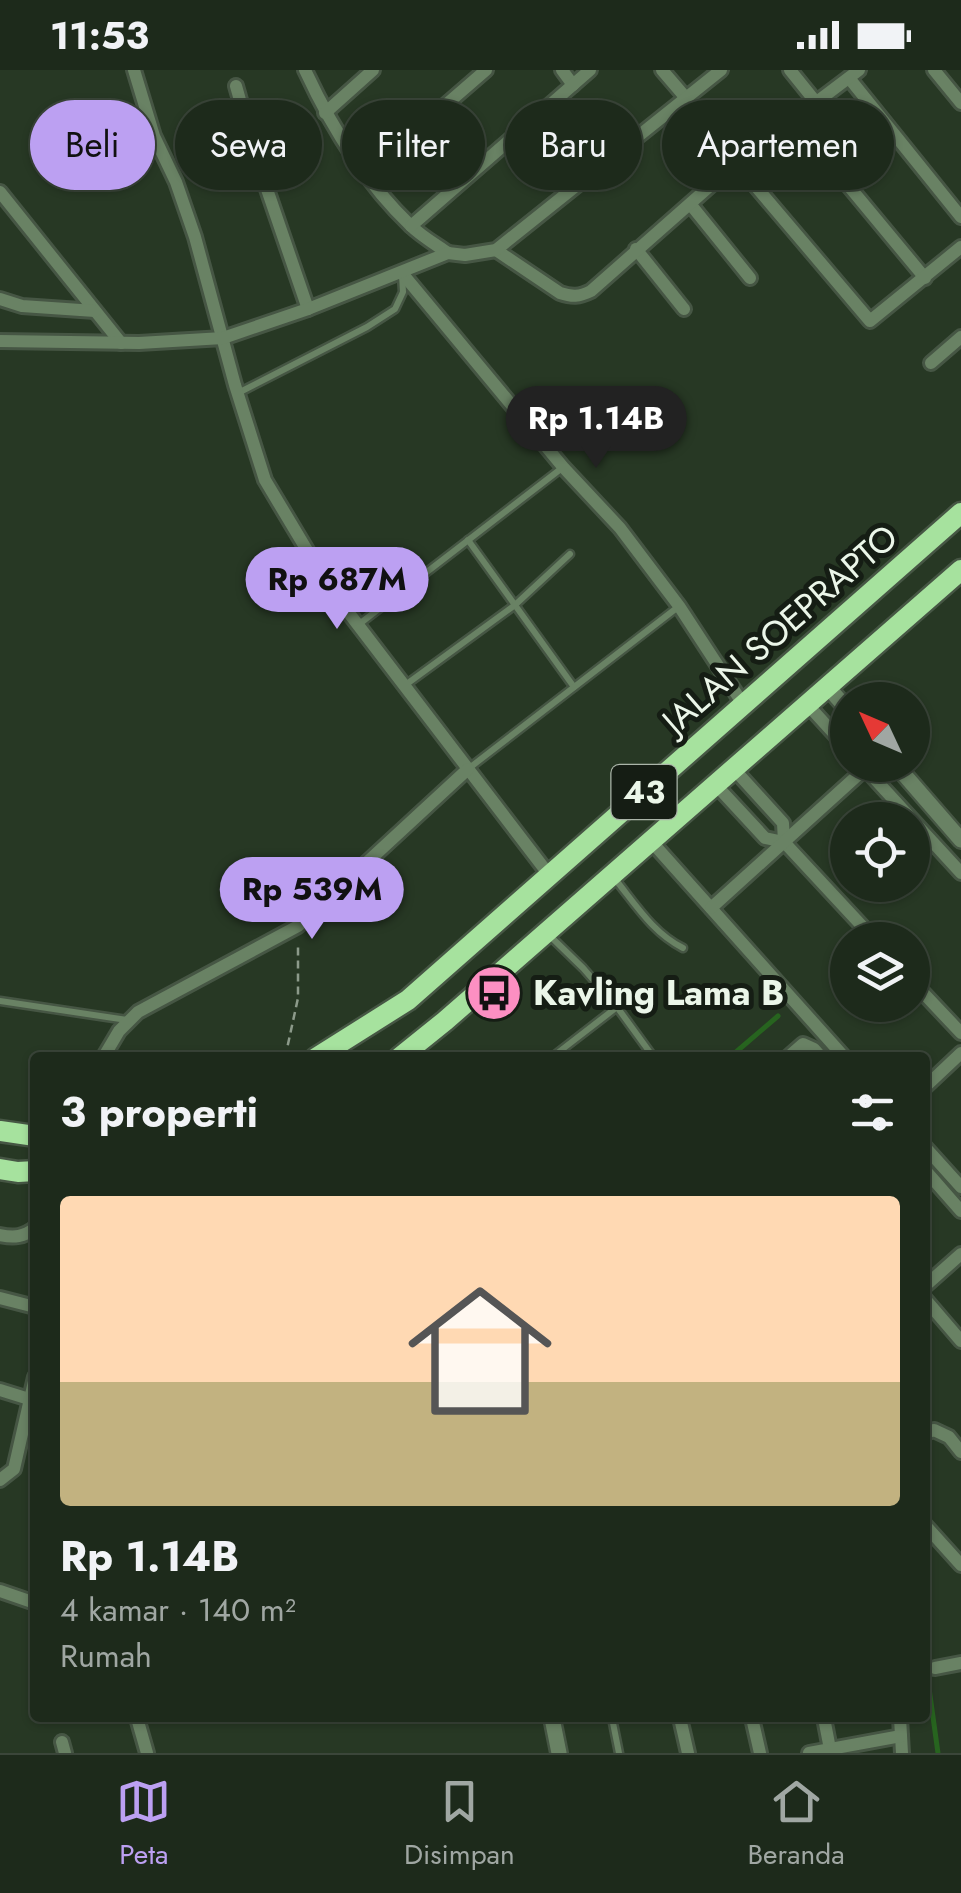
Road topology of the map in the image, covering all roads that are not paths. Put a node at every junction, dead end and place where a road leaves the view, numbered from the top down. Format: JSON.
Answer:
{"nodes":[{"id":1,"x":134,"y":70,"type":"edge"},
{"id":2,"x":306,"y":70,"type":"edge"},
{"id":3,"x":373,"y":70,"type":"edge"},
{"id":4,"x":486,"y":70,"type":"edge"},
{"id":5,"x":562,"y":70,"type":"edge"},
{"id":6,"x":590,"y":70,"type":"edge"},
{"id":7,"x":662,"y":70,"type":"edge"},
{"id":8,"x":722,"y":70,"type":"edge"},
{"id":9,"x":790,"y":70,"type":"edge"},
{"id":10,"x":934,"y":70,"type":"edge"},
{"id":11,"x":854,"y":74,"type":"edge"},
{"id":12,"x":573,"y":85,"type":"junction"},
{"id":13,"x":236,"y":86,"type":"dead end"},
{"id":14,"x":686,"y":98,"type":"junction"},
{"id":15,"x":240,"y":100,"type":"edge"},
{"id":16,"x":451,"y":100,"type":"edge"},
{"id":17,"x":815,"y":100,"type":"edge"},
{"id":18,"x":817,"y":100,"type":"edge"},
{"id":19,"x":961,"y":103,"type":"edge"},
{"id":20,"x":325,"y":113,"type":"junction"},
{"id":21,"x":342,"y":138,"type":"edge"},
{"id":22,"x":268,"y":190,"type":"edge"},
{"id":23,"x":380,"y":190,"type":"edge"},
{"id":24,"x":707,"y":190,"type":"edge"},
{"id":25,"x":759,"y":190,"type":"edge"},
{"id":26,"x":852,"y":190,"type":"edge"},
{"id":27,"x":0,"y":192,"type":"edge"},
{"id":28,"x":691,"y":205,"type":"junction"},
{"id":29,"x":961,"y":217,"type":"edge"},
{"id":30,"x":411,"y":226,"type":"junction"},
{"id":31,"x":961,"y":248,"type":"edge"},
{"id":32,"x":636,"y":249,"type":"junction"},
{"id":33,"x":496,"y":250,"type":"junction"},
{"id":34,"x":448,"y":253,"type":"junction"},
{"id":35,"x":402,"y":274,"type":"junction"},
{"id":36,"x":750,"y":278,"type":"dead end"},
{"id":37,"x":924,"y":278,"type":"junction"},
{"id":38,"x":0,"y":299,"type":"edge"},
{"id":39,"x":684,"y":308,"type":"dead end"},
{"id":40,"x":308,"y":309,"type":"junction"},
{"id":41,"x":95,"y":310,"type":"junction"},
{"id":42,"x":961,"y":337,"type":"edge"},
{"id":43,"x":224,"y":338,"type":"junction"},
{"id":44,"x":0,"y":341,"type":"edge"},
{"id":45,"x":121,"y":343,"type":"junction"},
{"id":46,"x":931,"y":362,"type":"dead end"},
{"id":47,"x":238,"y":393,"type":"junction"},
{"id":48,"x":562,"y":467,"type":"junction"},
{"id":49,"x":961,"y":513,"type":"edge"},
{"id":50,"x":468,"y":540,"type":"junction"},
{"id":51,"x":570,"y":554,"type":"dead end"},
{"id":52,"x":961,"y":570,"type":"edge"},
{"id":53,"x":515,"y":605,"type":"junction"},
{"id":54,"x":680,"y":606,"type":"junction"},
{"id":55,"x":358,"y":625,"type":"junction"},
{"id":56,"x":404,"y":686,"type":"junction"},
{"id":57,"x":827,"y":686,"type":"junction"},
{"id":58,"x":574,"y":687,"type":"junction"},
{"id":59,"x":830,"y":689,"type":"edge"},
{"id":60,"x":743,"y":704,"type":"junction"},
{"id":61,"x":807,"y":704,"type":"junction"},
{"id":62,"x":830,"y":729,"type":"edge"},
{"id":63,"x":733,"y":768,"type":"junction"},
{"id":64,"x":468,"y":769,"type":"junction"},
{"id":65,"x":849,"y":782,"type":"edge"},
{"id":66,"x":880,"y":782,"type":"edge"},
{"id":67,"x":911,"y":782,"type":"edge"},
{"id":68,"x":715,"y":784,"type":"junction"},
{"id":69,"x":650,"y":840,"type":"junction"},
{"id":70,"x":961,"y":840,"type":"edge"},
{"id":71,"x":784,"y":842,"type":"junction"},
{"id":72,"x":611,"y":874,"type":"junction"},
{"id":73,"x":961,"y":874,"type":"edge"},
{"id":74,"x":550,"y":876,"type":"junction"},
{"id":75,"x":710,"y":908,"type":"junction"},
{"id":76,"x":858,"y":922,"type":"edge"},
{"id":77,"x":546,"y":932,"type":"junction"},
{"id":78,"x":683,"y":948,"type":"dead end"},
{"id":79,"x":930,"y":1000,"type":"edge"},
{"id":80,"x":0,"y":1002,"type":"edge"},
{"id":81,"x":617,"y":1008,"type":"junction"},
{"id":82,"x":128,"y":1020,"type":"junction"},
{"id":83,"x":961,"y":1033,"type":"edge"},
{"id":84,"x":107,"y":1052,"type":"edge"},
{"id":85,"x":326,"y":1052,"type":"edge"},
{"id":86,"x":411,"y":1052,"type":"edge"},
{"id":87,"x":559,"y":1052,"type":"edge"},
{"id":88,"x":650,"y":1052,"type":"edge"},
{"id":89,"x":794,"y":1052,"type":"edge"},
{"id":90,"x":817,"y":1052,"type":"edge"},
{"id":91,"x":840,"y":1052,"type":"edge"},
{"id":92,"x":961,"y":1053,"type":"edge"},
{"id":93,"x":930,"y":1081,"type":"edge"},
{"id":94,"x":0,"y":1131,"type":"edge"},
{"id":95,"x":30,"y":1135,"type":"edge"},
{"id":96,"x":930,"y":1153,"type":"edge"},
{"id":97,"x":0,"y":1168,"type":"edge"},
{"id":98,"x":30,"y":1171,"type":"edge"},
{"id":99,"x":930,"y":1176,"type":"edge"},
{"id":100,"x":961,"y":1187,"type":"edge"},
{"id":101,"x":961,"y":1211,"type":"edge"},
{"id":102,"x":30,"y":1232,"type":"edge"},
{"id":103,"x":0,"y":1235,"type":"edge"},
{"id":104,"x":961,"y":1254,"type":"edge"},
{"id":105,"x":930,"y":1282,"type":"edge"},
{"id":106,"x":0,"y":1298,"type":"edge"},
{"id":107,"x":930,"y":1305,"type":"edge"},
{"id":108,"x":30,"y":1306,"type":"edge"},
{"id":109,"x":961,"y":1341,"type":"edge"},
{"id":110,"x":0,"y":1390,"type":"edge"},
{"id":111,"x":30,"y":1398,"type":"joint"},
{"id":112,"x":930,"y":1431,"type":"edge"},
{"id":113,"x":961,"y":1452,"type":"edge"},
{"id":114,"x":0,"y":1480,"type":"edge"},
{"id":115,"x":930,"y":1531,"type":"edge"},
{"id":116,"x":961,"y":1565,"type":"edge"},
{"id":117,"x":0,"y":1590,"type":"edge"},
{"id":118,"x":30,"y":1601,"type":"edge"},
{"id":119,"x":961,"y":1663,"type":"edge"},
{"id":120,"x":935,"y":1668,"type":"dead end"},
{"id":121,"x":139,"y":1722,"type":"edge"},
{"id":122,"x":553,"y":1722,"type":"edge"},
{"id":123,"x":613,"y":1722,"type":"edge"},
{"id":124,"x":681,"y":1722,"type":"edge"},
{"id":125,"x":753,"y":1722,"type":"edge"},
{"id":126,"x":825,"y":1722,"type":"edge"},
{"id":127,"x":900,"y":1722,"type":"edge"},
{"id":128,"x":901,"y":1736,"type":"junction"},
{"id":129,"x":830,"y":1749,"type":"junction"},
{"id":130,"x":146,"y":1753,"type":"edge"},
{"id":131,"x":560,"y":1753,"type":"edge"},
{"id":132,"x":620,"y":1753,"type":"edge"},
{"id":133,"x":688,"y":1753,"type":"edge"},
{"id":134,"x":760,"y":1753,"type":"edge"},
{"id":135,"x":808,"y":1753,"type":"edge"},
{"id":136,"x":902,"y":1753,"type":"edge"}],
"edges":[{"from":1,"to":43,"type":"street"},
{"from":2,"to":20,"type":"street"},
{"from":3,"to":20,"type":"street"},
{"from":4,"to":16,"type":"street"},
{"from":5,"to":12,"type":"street"},
{"from":6,"to":12,"type":"street"},
{"from":7,"to":14,"type":"street"},
{"from":8,"to":14,"type":"street"},
{"from":9,"to":17,"type":"street"},
{"from":10,"to":19,"type":"street"},
{"from":11,"to":18,"type":"street"},
{"from":11,"to":29,"type":"street"},
{"from":12,"to":30,"type":"street"},
{"from":13,"to":15,"type":"street"},
{"from":14,"to":33,"type":"street"},
{"from":20,"to":21,"type":"street"},
{"from":22,"to":40,"type":"street"},
{"from":23,"to":30,"type":"street"},
{"from":24,"to":28,"type":"street"},
{"from":25,"to":37,"type":"street"},
{"from":26,"to":37,"type":"street"},
{"from":27,"to":41,"type":"street"},
{"from":28,"to":32,"type":"street"},
{"from":28,"to":36,"type":"street"},
{"from":30,"to":34,"type":"street"},
{"from":31,"to":37,"type":"street"},
{"from":32,"to":33,"type":"street"},
{"from":32,"to":39,"type":"street"},
{"from":33,"to":34,"type":"street"},
{"from":34,"to":35,"type":"street"},
{"from":35,"to":40,"type":"street"},
{"from":35,"to":47,"type":"lane"},
{"from":35,"to":48,"type":"street"},
{"from":38,"to":41,"type":"street"},
{"from":40,"to":43,"type":"street"},
{"from":41,"to":45,"type":"street"},
{"from":42,"to":46,"type":"street"},
{"from":43,"to":45,"type":"street"},
{"from":43,"to":47,"type":"street"},
{"from":44,"to":45,"type":"street"},
{"from":47,"to":55,"type":"street"},
{"from":48,"to":50,"type":"lane"},
{"from":48,"to":54,"type":"street"},
{"from":49,"to":60,"type":"highway","name":"JALAN SOEPRAPTO","number":"43"},
{"from":50,"to":53,"type":"lane"},
{"from":50,"to":55,"type":"lane"},
{"from":51,"to":53,"type":"lane"},
{"from":52,"to":57,"type":"highway","number":"43"},
{"from":53,"to":56,"type":"lane"},
{"from":53,"to":58,"type":"lane"},
{"from":54,"to":58,"type":"lane"},
{"from":54,"to":60,"type":"street"},
{"from":55,"to":56,"type":"street"},
{"from":56,"to":64,"type":"street"},
{"from":57,"to":59,"type":"street"},
{"from":57,"to":61,"type":"highway","number":"43"},
{"from":58,"to":64,"type":"lane"},
{"from":60,"to":74,"type":"highway","name":"JALAN SOEPRAPTO","number":"43"},
{"from":61,"to":62,"type":"street"},
{"from":61,"to":63,"type":"highway","number":"43"},
{"from":63,"to":68,"type":"highway","number":"43"},
{"from":63,"to":71,"type":"street"},
{"from":64,"to":74,"type":"street"},
{"from":64,"to":82,"type":"street"},
{"from":65,"to":71,"type":"street"},
{"from":66,"to":73,"type":"street"},
{"from":67,"to":70,"type":"street"},
{"from":68,"to":69,"type":"highway","number":"43"},
{"from":68,"to":71,"type":"street"},
{"from":69,"to":72,"type":"highway","number":"43"},
{"from":69,"to":75,"type":"street"},
{"from":71,"to":75,"type":"street"},
{"from":71,"to":76,"type":"street"},
{"from":72,"to":77,"type":"highway","number":"43"},
{"from":72,"to":78,"type":"lane"},
{"from":74,"to":85,"type":"highway","name":"JALAN SOEPRAPTO","number":"43"},
{"from":75,"to":91,"type":"street"},
{"from":77,"to":81,"type":"lane"},
{"from":77,"to":86,"type":"highway","number":"43"},
{"from":79,"to":83,"type":"street"},
{"from":80,"to":82,"type":"lane"},
{"from":81,"to":87,"type":"lane"},
{"from":81,"to":88,"type":"lane"},
{"from":82,"to":84,"type":"street"},
{"from":89,"to":90,"type":"street"},
{"from":92,"to":93,"type":"street"},
{"from":94,"to":95,"type":"highway"},
{"from":96,"to":100,"type":"street"},
{"from":97,"to":98,"type":"highway"},
{"from":99,"to":101,"type":"street"},
{"from":102,"to":103,"type":"street"},
{"from":104,"to":105,"type":"street"},
{"from":106,"to":108,"type":"street"},
{"from":107,"to":109,"type":"street"},
{"from":110,"to":111,"type":"street"},
{"from":111,"to":114,"type":"street"},
{"from":112,"to":113,"type":"street"},
{"from":115,"to":116,"type":"street"},
{"from":117,"to":118,"type":"street"},
{"from":119,"to":120,"type":"street"},
{"from":121,"to":130,"type":"street"},
{"from":122,"to":131,"type":"street"},
{"from":123,"to":132,"type":"lane"},
{"from":124,"to":133,"type":"street"},
{"from":125,"to":134,"type":"street"},
{"from":126,"to":129,"type":"street"},
{"from":127,"to":128,"type":"street"},
{"from":128,"to":129,"type":"street"},
{"from":128,"to":136,"type":"street"},
{"from":129,"to":135,"type":"street"}]}
